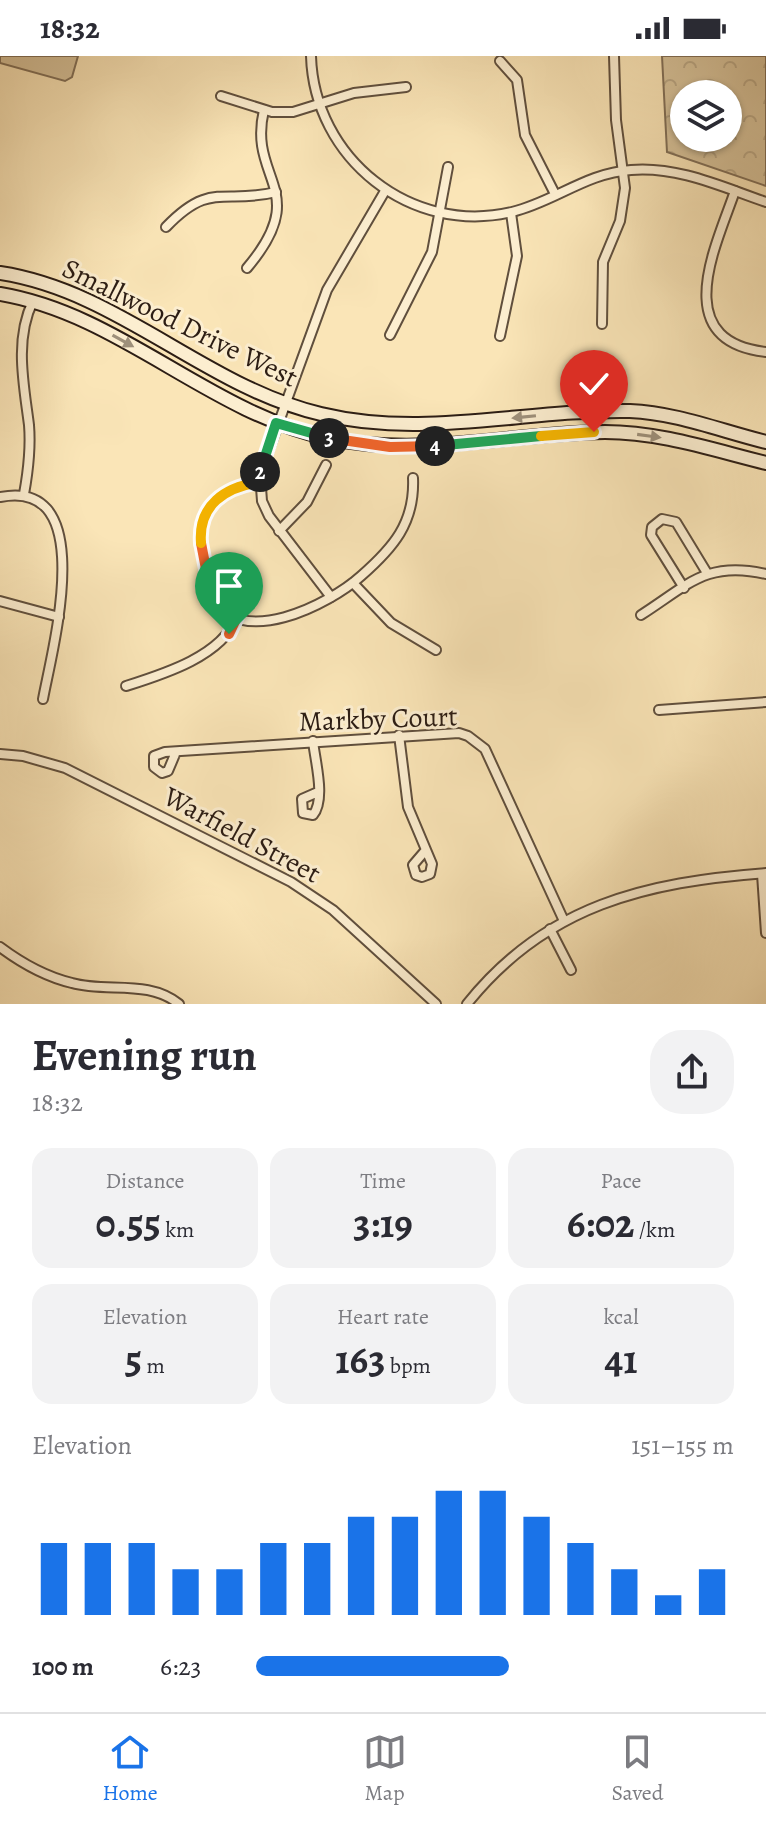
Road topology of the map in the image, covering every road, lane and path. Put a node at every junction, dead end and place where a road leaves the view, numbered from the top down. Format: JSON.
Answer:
{"nodes":[{"id":1,"x":311,"y":56,"type":"edge"},
{"id":2,"x":614,"y":56,"type":"edge"},
{"id":3,"x":500,"y":61,"type":"dead end"},
{"id":4,"x":406,"y":87,"type":"dead end"},
{"id":5,"x":221,"y":96,"type":"dead end"},
{"id":6,"x":319,"y":105,"type":"junction"},
{"id":7,"x":264,"y":110,"type":"junction"},
{"id":8,"x":448,"y":167,"type":"dead end"},
{"id":9,"x":623,"y":170,"type":"junction"},
{"id":10,"x":385,"y":191,"type":"junction"},
{"id":11,"x":735,"y":191,"type":"junction"},
{"id":12,"x":276,"y":192,"type":"junction"},
{"id":13,"x":555,"y":194,"type":"junction"},
{"id":14,"x":766,"y":202,"type":"edge"},
{"id":15,"x":441,"y":213,"type":"junction"},
{"id":16,"x":511,"y":213,"type":"junction"},
{"id":17,"x":166,"y":227,"type":"dead end"},
{"id":18,"x":247,"y":268,"type":"dead end"},
{"id":19,"x":0,"y":273,"type":"edge"},
{"id":20,"x":0,"y":294,"type":"edge"},
{"id":21,"x":33,"y":301,"type":"junction"},
{"id":22,"x":602,"y":324,"type":"dead end"},
{"id":23,"x":390,"y":335,"type":"dead end"},
{"id":24,"x":500,"y":336,"type":"dead end"},
{"id":25,"x":766,"y":352,"type":"edge"},
{"id":26,"x":283,"y":403,"type":"junction"},
{"id":27,"x":276,"y":423,"type":"junction"},
{"id":28,"x":766,"y":442,"type":"edge"},
{"id":29,"x":766,"y":463,"type":"edge"},
{"id":30,"x":326,"y":465,"type":"dead end"},
{"id":31,"x":413,"y":478,"type":"dead end"},
{"id":32,"x":260,"y":482,"type":"junction"},
{"id":33,"x":24,"y":494,"type":"junction"},
{"id":34,"x":0,"y":497,"type":"edge"},
{"id":35,"x":279,"y":531,"type":"junction"},
{"id":36,"x":707,"y":573,"type":"junction"},
{"id":37,"x":766,"y":574,"type":"edge"},
{"id":38,"x":353,"y":583,"type":"junction"},
{"id":39,"x":684,"y":588,"type":"junction"},
{"id":40,"x":331,"y":597,"type":"junction"},
{"id":41,"x":0,"y":601,"type":"edge"},
{"id":42,"x":641,"y":615,"type":"dead end"},
{"id":43,"x":59,"y":617,"type":"junction"},
{"id":44,"x":237,"y":617,"type":"junction"},
{"id":45,"x":436,"y":650,"type":"dead end"},
{"id":46,"x":126,"y":686,"type":"dead end"},
{"id":47,"x":43,"y":699,"type":"dead end"},
{"id":48,"x":766,"y":702,"type":"edge"},
{"id":49,"x":659,"y":710,"type":"dead end"},
{"id":50,"x":399,"y":735,"type":"junction"},
{"id":51,"x":313,"y":741,"type":"junction"},
{"id":52,"x":176,"y":752,"type":"dead end"},
{"id":53,"x":0,"y":754,"type":"edge"},
{"id":54,"x":318,"y":792,"type":"dead end"},
{"id":55,"x":425,"y":851,"type":"dead end"},
{"id":56,"x":764,"y":874,"type":"edge"},
{"id":57,"x":564,"y":921,"type":"junction"},
{"id":58,"x":550,"y":929,"type":"junction"},
{"id":59,"x":766,"y":933,"type":"edge"},
{"id":60,"x":0,"y":947,"type":"edge"},
{"id":61,"x":571,"y":970,"type":"dead end"},
{"id":62,"x":179,"y":1004,"type":"edge"},
{"id":63,"x":436,"y":1004,"type":"edge"},
{"id":64,"x":467,"y":1004,"type":"edge"}],
"edges":[{"from":1,"to":6,"type":"street"},
{"from":2,"to":9,"type":"street"},
{"from":3,"to":13,"type":"street"},
{"from":4,"to":6,"type":"street"},
{"from":5,"to":7,"type":"street"},
{"from":6,"to":7,"type":"street"},
{"from":6,"to":10,"type":"street"},
{"from":7,"to":12,"type":"street"},
{"from":8,"to":15,"type":"street"},
{"from":9,"to":11,"type":"street"},
{"from":9,"to":13,"type":"street"},
{"from":9,"to":22,"type":"street"},
{"from":10,"to":15,"type":"street"},
{"from":10,"to":26,"type":"street"},
{"from":11,"to":14,"type":"street"},
{"from":11,"to":25,"type":"street"},
{"from":12,"to":17,"type":"street"},
{"from":12,"to":18,"type":"street"},
{"from":13,"to":16,"type":"street"},
{"from":15,"to":16,"type":"street"},
{"from":15,"to":23,"type":"street"},
{"from":16,"to":24,"type":"street"},
{"from":19,"to":26,"type":"street","name":"Smallwood Drive West"},
{"from":20,"to":21,"type":"street","name":"Smallwood Drive West"},
{"from":21,"to":27,"type":"street","name":"Smallwood Drive West","one_way":true},
{"from":21,"to":33,"type":"street"},
{"from":26,"to":27,"type":"street"},
{"from":28,"to":26,"type":"street","name":"Smallwood Drive West","one_way":true},
{"from":27,"to":29,"type":"street","name":"Smallwood Drive West","one_way":true},
{"from":27,"to":32,"type":"street"},
{"from":30,"to":35,"type":"street"},
{"from":31,"to":38,"type":"street"},
{"from":32,"to":35,"type":"street"},
{"from":32,"to":44,"type":"street"},
{"from":33,"to":34,"type":"street"},
{"from":33,"to":43,"type":"street"},
{"from":35,"to":40,"type":"street"},
{"from":36,"to":37,"type":"street"},
{"from":36,"to":39,"type":"street"},
{"from":36,"to":39,"type":"street"},
{"from":38,"to":40,"type":"street"},
{"from":38,"to":45,"type":"street"},
{"from":39,"to":42,"type":"street"},
{"from":40,"to":44,"type":"street"},
{"from":41,"to":43,"type":"street"},
{"from":43,"to":47,"type":"street"},
{"from":44,"to":46,"type":"street"},
{"from":48,"to":49,"type":"street"},
{"from":50,"to":51,"type":"street","name":"Markby Court"},
{"from":50,"to":55,"type":"street"},
{"from":50,"to":57,"type":"street","name":"Markby Court"},
{"from":51,"to":52,"type":"street","name":"Markby Court"},
{"from":51,"to":54,"type":"street"},
{"from":53,"to":63,"type":"street","name":"Warfield Street"},
{"from":56,"to":57,"type":"street"},
{"from":56,"to":59,"type":"street"},
{"from":57,"to":58,"type":"street"},
{"from":58,"to":61,"type":"street"},
{"from":58,"to":64,"type":"street"},
{"from":60,"to":62,"type":"street"}]}
